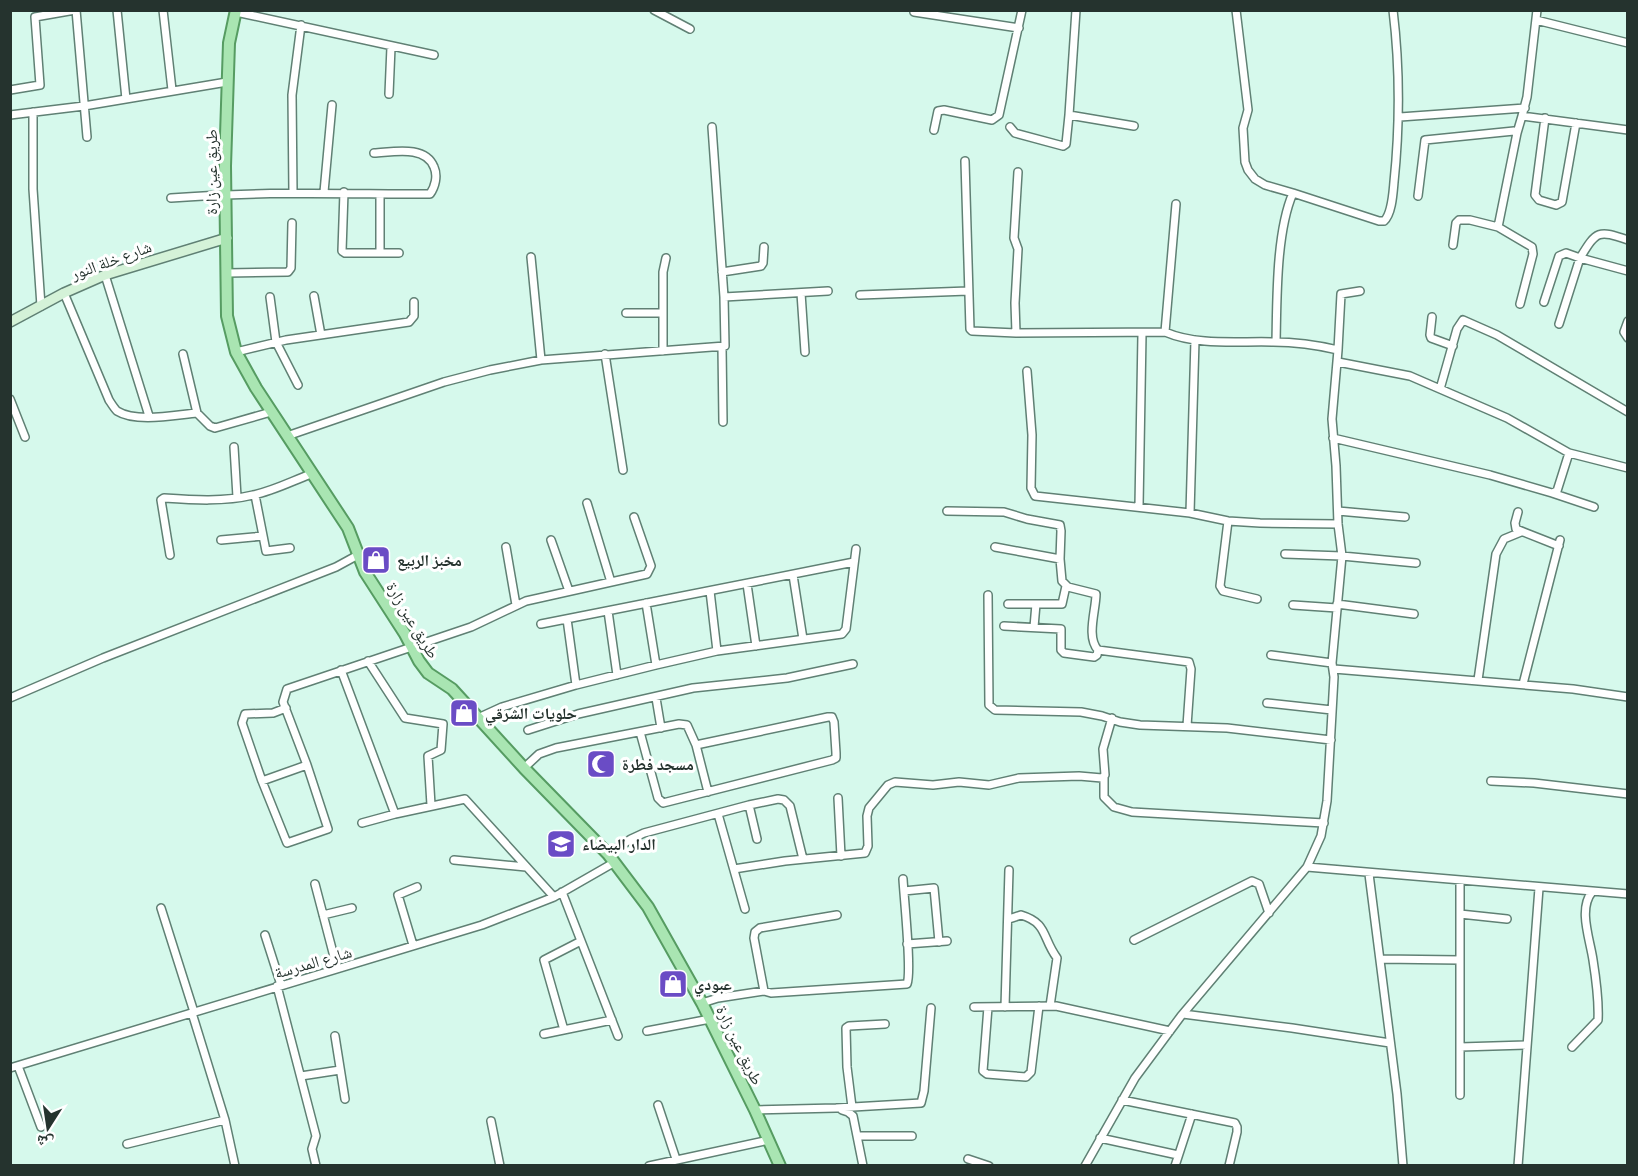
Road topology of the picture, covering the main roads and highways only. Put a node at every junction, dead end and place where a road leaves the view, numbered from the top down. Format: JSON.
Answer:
{"nodes":[{"id":1,"x":233,"y":13,"type":"edge"},
{"id":2,"x":780,"y":1166,"type":"edge"}],
"edges":[{"from":1,"to":2,"type":"main road","name":"طريق عين زارة"}]}
